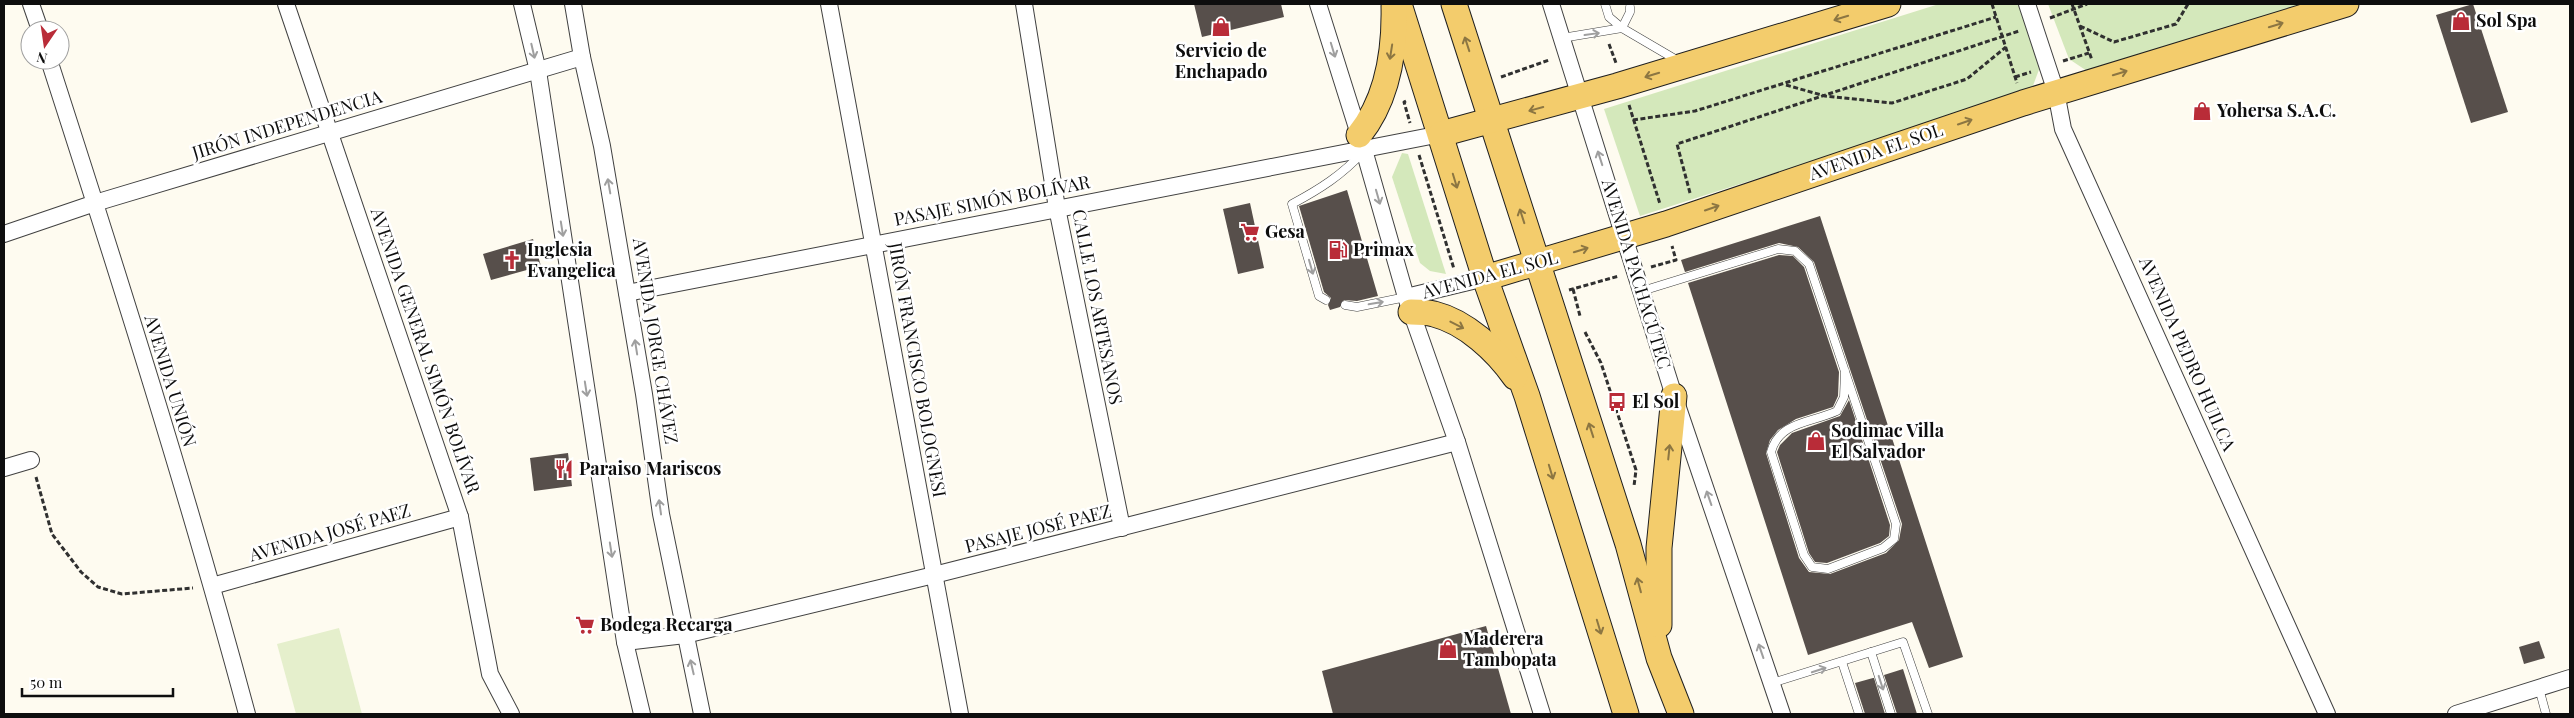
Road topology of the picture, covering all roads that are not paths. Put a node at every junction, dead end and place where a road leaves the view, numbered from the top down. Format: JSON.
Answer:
{"nodes":[{"id":1,"x":31,"y":4,"type":"edge"},
{"id":2,"x":286,"y":4,"type":"edge"},
{"id":3,"x":522,"y":4,"type":"edge"},
{"id":4,"x":573,"y":4,"type":"edge"},
{"id":5,"x":829,"y":4,"type":"edge"},
{"id":6,"x":1024,"y":4,"type":"edge"},
{"id":7,"x":1318,"y":4,"type":"edge"},
{"id":8,"x":1394,"y":4,"type":"edge"},
{"id":9,"x":1400,"y":4,"type":"edge"},
{"id":10,"x":1454,"y":4,"type":"edge"},
{"id":11,"x":1551,"y":4,"type":"edge"},
{"id":12,"x":1605,"y":4,"type":"edge"},
{"id":13,"x":1888,"y":4,"type":"edge"},
{"id":14,"x":2027,"y":4,"type":"edge"},
{"id":15,"x":2346,"y":4,"type":"edge"},
{"id":16,"x":1630,"y":7,"type":"dead end"},
{"id":17,"x":37,"y":20,"type":"edge"},
{"id":18,"x":1622,"y":28,"type":"junction"},
{"id":19,"x":1564,"y":46,"type":"junction"},
{"id":20,"x":582,"y":57,"type":"junction"},
{"id":21,"x":1685,"y":65,"type":"junction"},
{"id":22,"x":53,"y":70,"type":"edge"},
{"id":23,"x":538,"y":71,"type":"junction"},
{"id":24,"x":2056,"y":92,"type":"junction"},
{"id":25,"x":1580,"y":97,"type":"junction"},
{"id":26,"x":1492,"y":121,"type":"junction"},
{"id":27,"x":329,"y":133,"type":"junction"},
{"id":28,"x":1441,"y":134,"type":"junction"},
{"id":29,"x":1362,"y":143,"type":"junction"},
{"id":30,"x":1322,"y":189,"type":"junction"},
{"id":31,"x":1325,"y":197,"type":"dead end"},
{"id":32,"x":95,"y":202,"type":"junction"},
{"id":33,"x":1057,"y":208,"type":"junction"},
{"id":34,"x":4,"y":234,"type":"edge"},
{"id":35,"x":1625,"y":236,"type":"junction"},
{"id":36,"x":873,"y":244,"type":"junction"},
{"id":37,"x":1537,"y":263,"type":"junction"},
{"id":38,"x":1485,"y":278,"type":"junction"},
{"id":39,"x":1642,"y":291,"type":"junction"},
{"id":40,"x":628,"y":293,"type":"junction"},
{"id":41,"x":1326,"y":300,"type":"dead end"},
{"id":42,"x":1345,"y":305,"type":"dead end"},
{"id":43,"x":1409,"y":305,"type":"junction"},
{"id":44,"x":1845,"y":371,"type":"junction"},
{"id":45,"x":1527,"y":396,"type":"junction"},
{"id":46,"x":1674,"y":396,"type":"junction"},
{"id":47,"x":1458,"y":442,"type":"junction"},
{"id":48,"x":31,"y":460,"type":"road end"},
{"id":49,"x":4,"y":468,"type":"edge"},
{"id":50,"x":460,"y":517,"type":"junction"},
{"id":51,"x":1122,"y":528,"type":"junction"},
{"id":52,"x":934,"y":575,"type":"junction"},
{"id":53,"x":212,"y":586,"type":"junction"},
{"id":54,"x":685,"y":634,"type":"junction"},
{"id":55,"x":626,"y":642,"type":"junction"},
{"id":56,"x":1871,"y":652,"type":"junction"},
{"id":57,"x":1659,"y":658,"type":"junction"},
{"id":58,"x":1842,"y":662,"type":"junction"},
{"id":59,"x":2570,"y":678,"type":"edge"},
{"id":60,"x":1772,"y":683,"type":"junction"},
{"id":61,"x":2539,"y":688,"type":"junction"},
{"id":62,"x":1682,"y":713,"type":"edge"},
{"id":63,"x":247,"y":714,"type":"edge"},
{"id":64,"x":511,"y":714,"type":"edge"},
{"id":65,"x":642,"y":714,"type":"edge"},
{"id":66,"x":702,"y":714,"type":"edge"},
{"id":67,"x":960,"y":714,"type":"edge"},
{"id":68,"x":1542,"y":714,"type":"edge"},
{"id":69,"x":1626,"y":714,"type":"edge"},
{"id":70,"x":1782,"y":714,"type":"edge"},
{"id":71,"x":1858,"y":714,"type":"edge"},
{"id":72,"x":1891,"y":714,"type":"edge"},
{"id":73,"x":1928,"y":714,"type":"edge"},
{"id":74,"x":2328,"y":714,"type":"edge"},
{"id":75,"x":2456,"y":714,"type":"edge"},
{"id":76,"x":2546,"y":714,"type":"edge"}],
"edges":[{"from":1,"to":17,"type":"street"},
{"from":2,"to":27,"type":"street","name":"AVENIDA GENERAL SIMÓN BOLÍVAR"},
{"from":3,"to":23,"type":"street","one_way":true},
{"from":4,"to":20,"type":"street","name":"AVENIDA JORGE CHÁVEZ"},
{"from":5,"to":36,"type":"street","name":"JIRÓN FRANCISCO BOLOGNESI"},
{"from":6,"to":33,"type":"street","name":"CALLE LOS ARTESANOS"},
{"from":7,"to":29,"type":"street","one_way":true},
{"from":8,"to":29,"type":"main road","one_way":true},
{"from":9,"to":28,"type":"main road"},
{"from":26,"to":10,"type":"main road","one_way":true},
{"from":11,"to":19,"type":"street","name":"AVENIDA PACHACÚTEC"},
{"from":12,"to":18,"type":"lane"},
{"from":13,"to":21,"type":"main road","one_way":true},
{"from":14,"to":24,"type":"street","name":"AVENIDA PEDRO HUILCA"},
{"from":24,"to":15,"type":"main road","name":"AVENIDA EL SOL","one_way":true},
{"from":16,"to":18,"type":"lane"},
{"from":19,"to":18,"type":"lane","one_way":true},
{"from":18,"to":21,"type":"lane"},
{"from":19,"to":25,"type":"street","name":"AVENIDA PACHACÚTEC"},
{"from":20,"to":23,"type":"street","name":"JIRÓN INDEPENDENCIA"},
{"from":40,"to":20,"type":"street","name":"AVENIDA JORGE CHÁVEZ","one_way":true},
{"from":21,"to":25,"type":"main road","one_way":true},
{"from":22,"to":32,"type":"street","name":"AVENIDA UNIÓN"},
{"from":23,"to":27,"type":"street","name":"JIRÓN INDEPENDENCIA"},
{"from":23,"to":55,"type":"street","one_way":true},
{"from":35,"to":24,"type":"main road","name":"AVENIDA EL SOL","one_way":true},
{"from":24,"to":74,"type":"street","name":"AVENIDA PEDRO HUILCA"},
{"from":25,"to":26,"type":"main road","one_way":true},
{"from":35,"to":25,"type":"street","name":"AVENIDA PACHACÚTEC","one_way":true},
{"from":26,"to":28,"type":"main road"},
{"from":37,"to":26,"type":"main road","one_way":true},
{"from":27,"to":32,"type":"street","name":"JIRÓN INDEPENDENCIA"},
{"from":27,"to":50,"type":"street","name":"AVENIDA GENERAL SIMÓN BOLÍVAR"},
{"from":28,"to":29,"type":"street"},
{"from":28,"to":38,"type":"main road","one_way":true},
{"from":29,"to":30,"type":"lane"},
{"from":29,"to":33,"type":"street","name":"PASAJE SIMÓN BOLÍVAR"},
{"from":29,"to":43,"type":"street","one_way":true},
{"from":30,"to":31,"type":"lane"},
{"from":30,"to":41,"type":"lane","one_way":true},
{"from":32,"to":34,"type":"street","name":"JIRÓN INDEPENDENCIA"},
{"from":32,"to":53,"type":"street","name":"AVENIDA UNIÓN"},
{"from":33,"to":36,"type":"street","name":"PASAJE SIMÓN BOLÍVAR"},
{"from":33,"to":51,"type":"street","name":"CALLE LOS ARTESANOS"},
{"from":37,"to":35,"type":"main road","name":"AVENIDA EL SOL","one_way":true},
{"from":35,"to":39,"type":"street","name":"AVENIDA PACHACÚTEC"},
{"from":36,"to":40,"type":"street","name":"PASAJE SIMÓN BOLÍVAR"},
{"from":36,"to":52,"type":"street","name":"JIRÓN FRANCISCO BOLOGNESI"},
{"from":37,"to":38,"type":"main road","name":"AVENIDA EL SOL"},
{"from":57,"to":37,"type":"main road","one_way":true},
{"from":38,"to":43,"type":"street","name":"AVENIDA EL SOL"},
{"from":38,"to":45,"type":"main road"},
{"from":39,"to":44,"type":"lane"},
{"from":39,"to":46,"type":"street","name":"AVENIDA PACHACÚTEC"},
{"from":54,"to":40,"type":"street","name":"AVENIDA JORGE CHÁVEZ","one_way":true},
{"from":42,"to":43,"type":"lane","one_way":true},
{"from":43,"to":45,"type":"main road","one_way":true},
{"from":43,"to":47,"type":"street"},
{"from":44,"to":44,"type":"lane"},
{"from":45,"to":69,"type":"main road","one_way":true},
{"from":57,"to":46,"type":"main road","one_way":true},
{"from":60,"to":46,"type":"street","name":"AVENIDA PACHACÚTEC","one_way":true},
{"from":47,"to":51,"type":"street","name":"PASAJE JOSÉ PAEZ"},
{"from":47,"to":68,"type":"street"},
{"from":48,"to":49,"type":"street"},
{"from":50,"to":53,"type":"street","name":"AVENIDA JOSÉ PAEZ"},
{"from":50,"to":64,"type":"street","name":"AVENIDA GENERAL SIMÓN BOLÍVAR"},
{"from":51,"to":52,"type":"street","name":"PASAJE JOSÉ PAEZ"},
{"from":52,"to":54,"type":"street","name":"PASAJE JOSÉ PAEZ"},
{"from":52,"to":67,"type":"street","name":"JIRÓN FRANCISCO BOLOGNESI"},
{"from":53,"to":63,"type":"street","name":"AVENIDA UNIÓN"},
{"from":54,"to":55,"type":"street","name":"PASAJE JOSÉ PAEZ"},
{"from":66,"to":54,"type":"street","name":"AVENIDA JORGE CHÁVEZ","one_way":true},
{"from":55,"to":65,"type":"street"},
{"from":56,"to":58,"type":"lane"},
{"from":56,"to":72,"type":"lane","one_way":true},
{"from":56,"to":73,"type":"lane"},
{"from":57,"to":62,"type":"main road"},
{"from":60,"to":58,"type":"lane","one_way":true},
{"from":58,"to":71,"type":"lane"},
{"from":59,"to":61,"type":"street"},
{"from":60,"to":70,"type":"street","name":"AVENIDA PACHACÚTEC"},
{"from":61,"to":75,"type":"street"},
{"from":61,"to":76,"type":"lane"}]}
